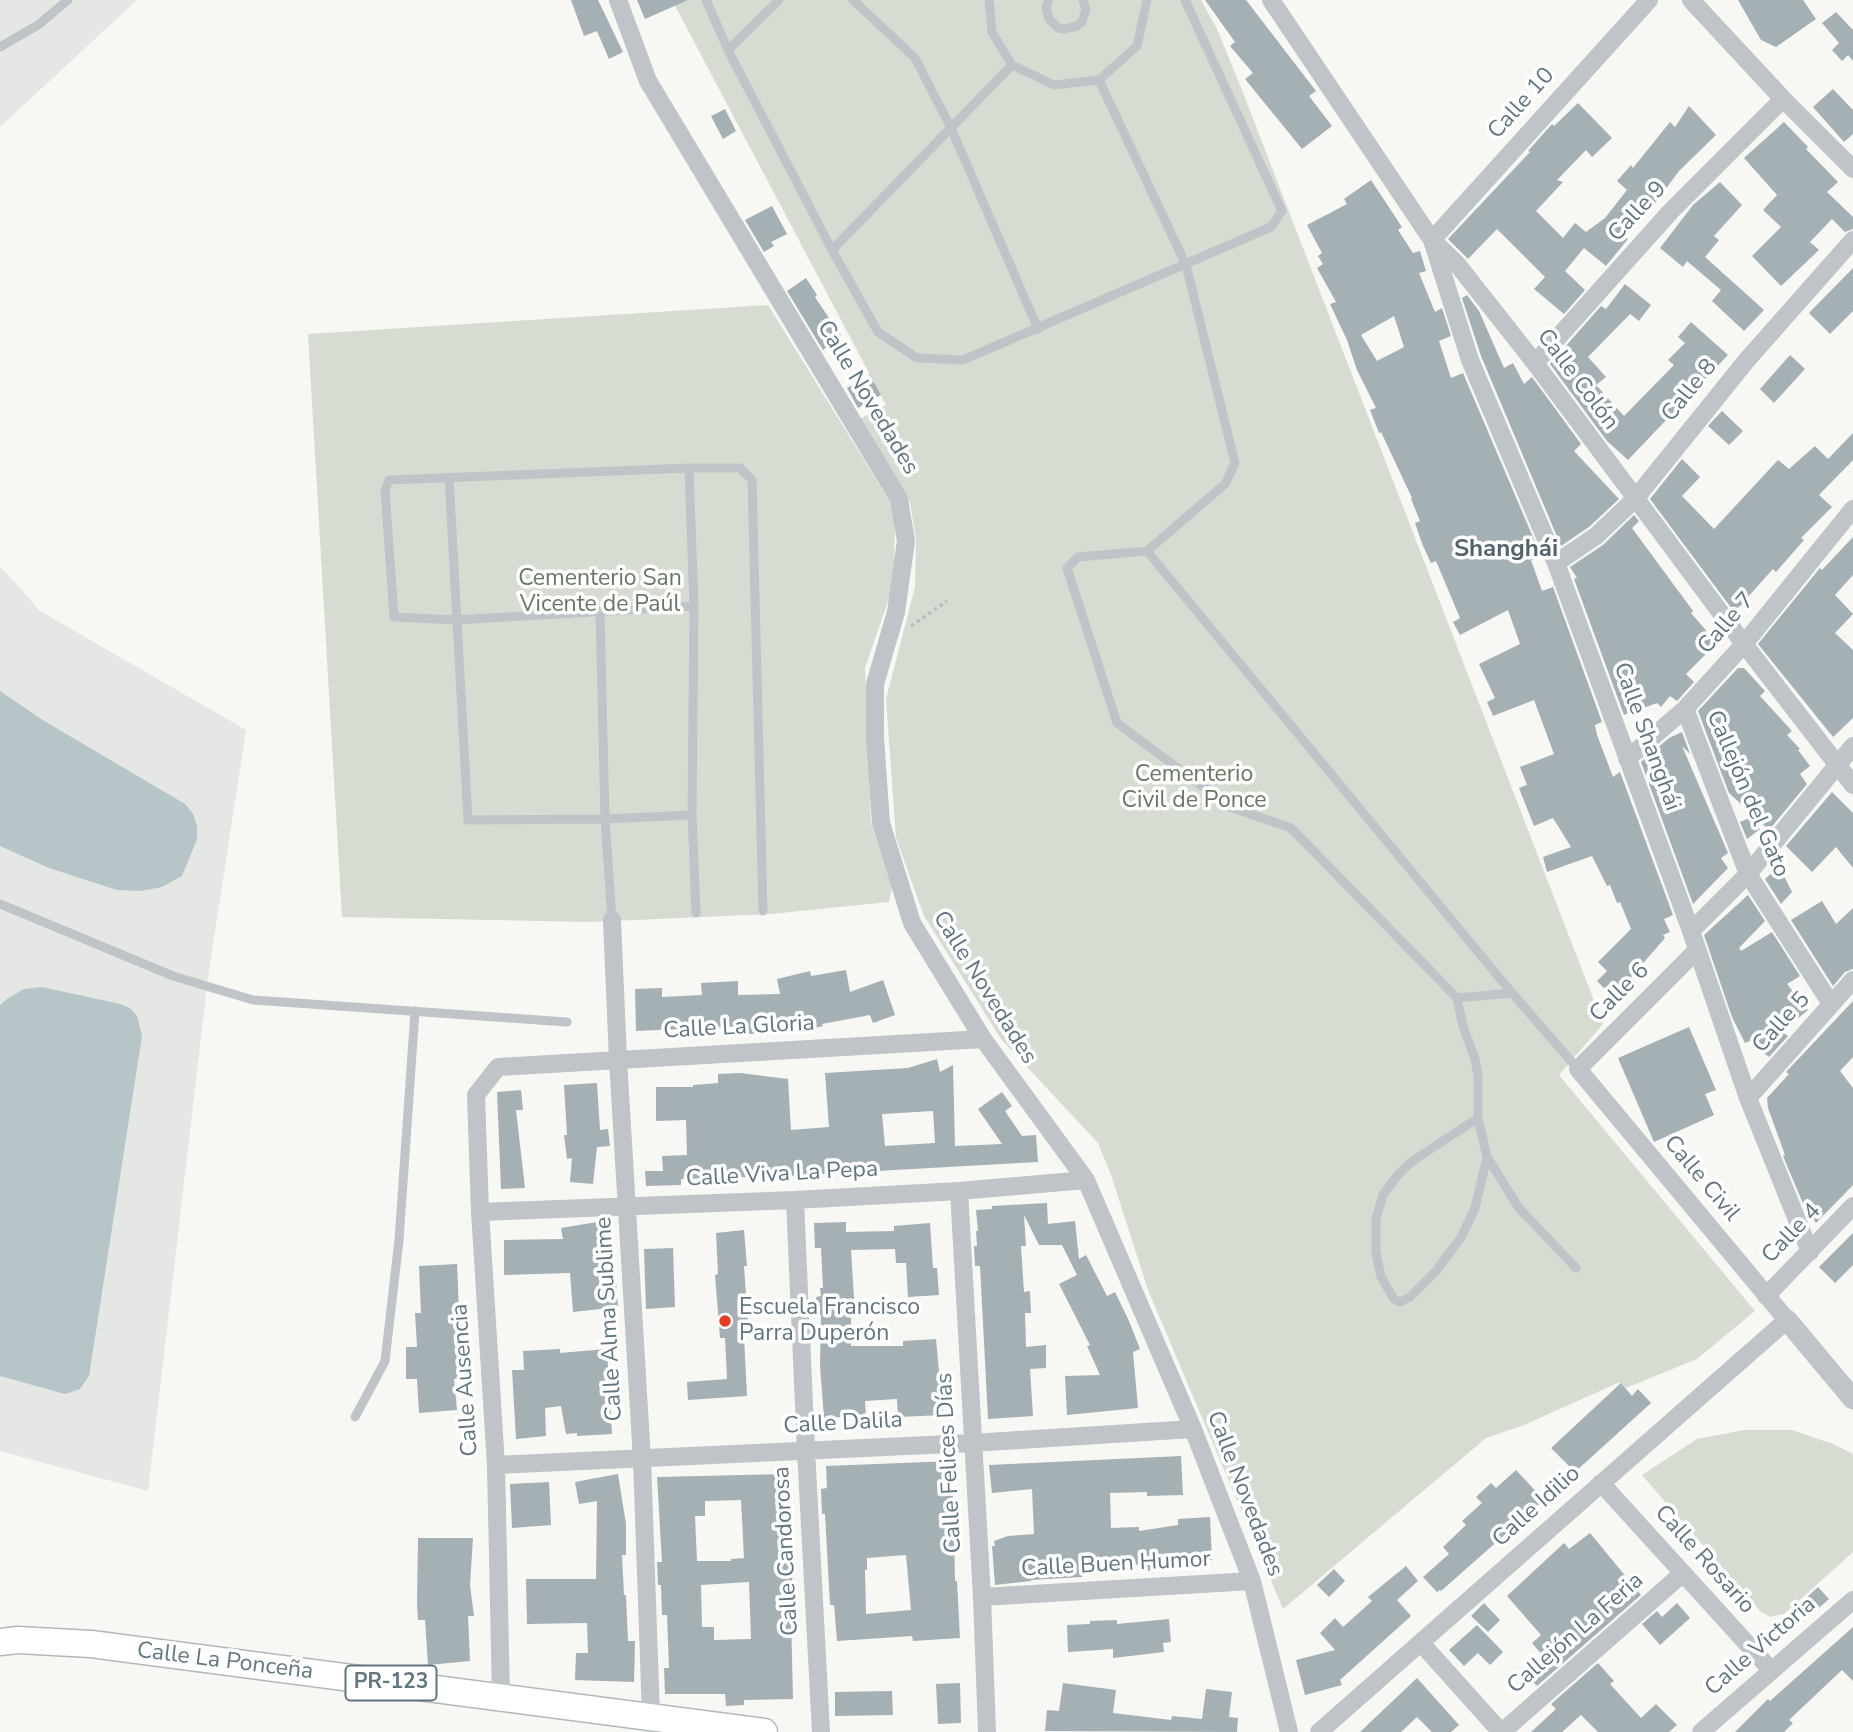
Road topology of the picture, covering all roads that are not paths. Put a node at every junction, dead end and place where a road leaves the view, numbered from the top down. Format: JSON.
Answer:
{"nodes":[{"id":1,"x":68,"y":0,"type":"edge"},
{"id":2,"x":618,"y":0,"type":"edge"},
{"id":3,"x":706,"y":0,"type":"edge"},
{"id":4,"x":779,"y":0,"type":"edge"},
{"id":5,"x":853,"y":0,"type":"edge"},
{"id":6,"x":989,"y":0,"type":"edge"},
{"id":7,"x":1049,"y":0,"type":"edge"},
{"id":8,"x":1083,"y":0,"type":"edge"},
{"id":9,"x":1185,"y":0,"type":"edge"},
{"id":10,"x":1271,"y":0,"type":"edge"},
{"id":11,"x":1649,"y":0,"type":"edge"},
{"id":12,"x":1691,"y":0,"type":"edge"},
{"id":13,"x":1150,"y":1,"type":"edge"},
{"id":14,"x":0,"y":47,"type":"edge"},
{"id":15,"x":728,"y":50,"type":"junction"},
{"id":16,"x":1012,"y":65,"type":"junction"},
{"id":17,"x":1099,"y":80,"type":"junction"},
{"id":18,"x":1783,"y":99,"type":"junction"},
{"id":19,"x":951,"y":128,"type":"junction"},
{"id":20,"x":1853,"y":169,"type":"edge"},
{"id":21,"x":1432,"y":240,"type":"junction"},
{"id":22,"x":1853,"y":240,"type":"edge"},
{"id":23,"x":832,"y":250,"type":"junction"},
{"id":24,"x":1186,"y":265,"type":"junction"},
{"id":25,"x":1038,"y":329,"type":"junction"},
{"id":26,"x":1535,"y":363,"type":"junction"},
{"id":27,"x":689,"y":468,"type":"junction"},
{"id":28,"x":449,"y":477,"type":"junction"},
{"id":29,"x":1635,"y":499,"type":"junction"},
{"id":30,"x":1853,"y":509,"type":"edge"},
{"id":31,"x":1147,"y":551,"type":"junction"},
{"id":32,"x":1556,"y":563,"type":"junction"},
{"id":33,"x":694,"y":606,"type":"junction"},
{"id":34,"x":600,"y":613,"type":"junction"},
{"id":35,"x":456,"y":620,"type":"junction"},
{"id":36,"x":1744,"y":644,"type":"junction"},
{"id":37,"x":1685,"y":709,"type":"junction"},
{"id":38,"x":1853,"y":746,"type":"edge"},
{"id":39,"x":1627,"y":759,"type":"junction"},
{"id":40,"x":1837,"y":765,"type":"junction"},
{"id":41,"x":1853,"y":785,"type":"edge"},
{"id":42,"x":692,"y":815,"type":"junction"},
{"id":43,"x":606,"y":819,"type":"junction"},
{"id":44,"x":1748,"y":874,"type":"junction"},
{"id":45,"x":0,"y":904,"type":"edge"},
{"id":46,"x":763,"y":911,"type":"dead end"},
{"id":47,"x":696,"y":913,"type":"dead end"},
{"id":48,"x":612,"y":920,"type":"joint"},
{"id":49,"x":1691,"y":931,"type":"junction"},
{"id":50,"x":1696,"y":951,"type":"junction"},
{"id":51,"x":1853,"y":979,"type":"edge"},
{"id":52,"x":1512,"y":993,"type":"junction"},
{"id":53,"x":1457,"y":998,"type":"junction"},
{"id":54,"x":1831,"y":1004,"type":"junction"},
{"id":55,"x":415,"y":1011,"type":"junction"},
{"id":56,"x":568,"y":1022,"type":"dead end"},
{"id":57,"x":983,"y":1039,"type":"junction"},
{"id":58,"x":618,"y":1060,"type":"junction"},
{"id":59,"x":498,"y":1067,"type":"joint"},
{"id":60,"x":1578,"y":1069,"type":"junction"},
{"id":61,"x":1748,"y":1098,"type":"junction"},
{"id":62,"x":1478,"y":1118,"type":"junction"},
{"id":63,"x":1487,"y":1157,"type":"junction"},
{"id":64,"x":1086,"y":1180,"type":"junction"},
{"id":65,"x":959,"y":1191,"type":"junction"},
{"id":66,"x":795,"y":1200,"type":"junction"},
{"id":67,"x":628,"y":1206,"type":"junction"},
{"id":68,"x":1853,"y":1206,"type":"edge"},
{"id":69,"x":480,"y":1212,"type":"junction"},
{"id":70,"x":1810,"y":1252,"type":"junction"},
{"id":71,"x":1576,"y":1268,"type":"dead end"},
{"id":72,"x":1766,"y":1296,"type":"junction"},
{"id":73,"x":1787,"y":1320,"type":"junction"},
{"id":74,"x":1853,"y":1399,"type":"edge"},
{"id":75,"x":355,"y":1417,"type":"dead end"},
{"id":76,"x":1194,"y":1429,"type":"junction"},
{"id":77,"x":972,"y":1443,"type":"junction"},
{"id":78,"x":806,"y":1450,"type":"junction"},
{"id":79,"x":642,"y":1459,"type":"junction"},
{"id":80,"x":495,"y":1465,"type":"junction"},
{"id":81,"x":1601,"y":1483,"type":"junction"},
{"id":82,"x":1682,"y":1574,"type":"junction"},
{"id":83,"x":1252,"y":1581,"type":"junction"},
{"id":84,"x":982,"y":1597,"type":"junction"},
{"id":85,"x":1853,"y":1600,"type":"edge"},
{"id":86,"x":9,"y":1641,"type":"edge"},
{"id":87,"x":1421,"y":1643,"type":"junction"},
{"id":88,"x":1772,"y":1670,"type":"junction"},
{"id":89,"x":501,"y":1697,"type":"junction"},
{"id":90,"x":651,"y":1716,"type":"junction"},
{"id":91,"x":764,"y":1732,"type":"edge"},
{"id":92,"x":821,"y":1732,"type":"edge"},
{"id":93,"x":987,"y":1732,"type":"edge"},
{"id":94,"x":1289,"y":1732,"type":"edge"},
{"id":95,"x":1319,"y":1732,"type":"edge"},
{"id":96,"x":1501,"y":1732,"type":"edge"},
{"id":97,"x":1701,"y":1732,"type":"edge"}],
"edges":[{"from":1,"to":14,"type":"lane"},
{"from":2,"to":57,"type":"street","name":"Calle Novedades"},
{"from":3,"to":15,"type":"lane"},
{"from":4,"to":15,"type":"lane"},
{"from":5,"to":19,"type":"lane"},
{"from":6,"to":16,"type":"lane"},
{"from":7,"to":8,"type":"lane"},
{"from":9,"to":24,"type":"lane"},
{"from":10,"to":21,"type":"street","name":"Calle Colón"},
{"from":11,"to":21,"type":"street","name":"Calle 10"},
{"from":12,"to":18,"type":"street"},
{"from":13,"to":17,"type":"lane"},
{"from":15,"to":23,"type":"lane"},
{"from":16,"to":17,"type":"lane"},
{"from":16,"to":19,"type":"lane"},
{"from":17,"to":24,"type":"lane"},
{"from":18,"to":20,"type":"street"},
{"from":18,"to":26,"type":"street","name":"Calle 9"},
{"from":19,"to":23,"type":"lane"},
{"from":19,"to":25,"type":"lane"},
{"from":21,"to":26,"type":"street","name":"Calle Colón"},
{"from":21,"to":32,"type":"street","name":"Calle Shanghái"},
{"from":22,"to":29,"type":"street","name":"Calle 8"},
{"from":23,"to":25,"type":"lane"},
{"from":24,"to":25,"type":"lane"},
{"from":24,"to":31,"type":"lane"},
{"from":26,"to":29,"type":"street","name":"Calle Colón"},
{"from":27,"to":28,"type":"lane"},
{"from":27,"to":33,"type":"lane"},
{"from":27,"to":46,"type":"lane"},
{"from":28,"to":35,"type":"lane"},
{"from":28,"to":35,"type":"lane"},
{"from":29,"to":32,"type":"street","name":"Calle 8"},
{"from":29,"to":36,"type":"street","name":"Calle Colón"},
{"from":30,"to":36,"type":"street","name":"Calle 7"},
{"from":31,"to":52,"type":"lane"},
{"from":31,"to":53,"type":"lane"},
{"from":32,"to":39,"type":"street","name":"Calle Shanghái"},
{"from":33,"to":34,"type":"lane"},
{"from":33,"to":42,"type":"lane"},
{"from":34,"to":35,"type":"lane"},
{"from":34,"to":43,"type":"lane"},
{"from":35,"to":43,"type":"lane"},
{"from":36,"to":37,"type":"street","name":"Calle 7"},
{"from":36,"to":40,"type":"street","name":"Calle Colón"},
{"from":37,"to":39,"type":"street","name":"Calle 7"},
{"from":37,"to":44,"type":"street","name":"Callejón del Gato"},
{"from":38,"to":40,"type":"street"},
{"from":39,"to":49,"type":"street","name":"Calle Shanghái"},
{"from":40,"to":41,"type":"street","name":"Calle Colón"},
{"from":40,"to":44,"type":"street"},
{"from":42,"to":43,"type":"lane"},
{"from":42,"to":47,"type":"lane"},
{"from":43,"to":48,"type":"lane"},
{"from":44,"to":49,"type":"street"},
{"from":44,"to":54,"type":"street","name":"Callejón del Gato"},
{"from":45,"to":55,"type":"lane"},
{"from":48,"to":58,"type":"street","name":"Calle Alma Sublime"},
{"from":49,"to":50,"type":"street","name":"Calle Shanghái"},
{"from":50,"to":60,"type":"street","name":"Calle 6"},
{"from":50,"to":61,"type":"street","name":"Calle Shanghái"},
{"from":51,"to":54,"type":"street","name":"Calle 5"},
{"from":52,"to":53,"type":"lane"},
{"from":52,"to":60,"type":"lane"},
{"from":53,"to":62,"type":"lane"},
{"from":54,"to":61,"type":"street","name":"Calle 5"},
{"from":55,"to":56,"type":"lane"},
{"from":55,"to":75,"type":"lane"},
{"from":57,"to":58,"type":"street","name":"Calle La Gloria"},
{"from":57,"to":64,"type":"street","name":"Calle Novedades"},
{"from":58,"to":59,"type":"street","name":"Calle La Gloria"},
{"from":58,"to":67,"type":"street","name":"Calle Alma Sublime"},
{"from":59,"to":69,"type":"street","name":"Calle Ausencia"},
{"from":60,"to":72,"type":"street","name":"Calle Civil"},
{"from":61,"to":70,"type":"street","name":"Calle Shanghái"},
{"from":62,"to":63,"type":"lane"},
{"from":62,"to":63,"type":"lane"},
{"from":63,"to":71,"type":"lane"},
{"from":64,"to":65,"type":"street","name":"Calle Viva La Pepa"},
{"from":64,"to":76,"type":"street","name":"Calle Novedades"},
{"from":65,"to":66,"type":"street","name":"Calle Viva La Pepa"},
{"from":65,"to":77,"type":"street","name":"Calle Felices Días"},
{"from":66,"to":67,"type":"street","name":"Calle Viva La Pepa"},
{"from":66,"to":78,"type":"street","name":"Calle Candorosa"},
{"from":67,"to":69,"type":"street","name":"Calle Viva La Pepa"},
{"from":67,"to":79,"type":"street","name":"Calle Alma Sublime"},
{"from":68,"to":70,"type":"street","name":"Calle 4"},
{"from":69,"to":80,"type":"street","name":"Calle Ausencia"},
{"from":70,"to":72,"type":"street","name":"Calle 4"},
{"from":72,"to":73,"type":"street","name":"Calle Civil"},
{"from":73,"to":74,"type":"street"},
{"from":73,"to":81,"type":"street","name":"Calle Idilio"},
{"from":76,"to":77,"type":"street","name":"Calle Dalila"},
{"from":76,"to":83,"type":"street","name":"Calle Novedades"},
{"from":77,"to":78,"type":"street","name":"Calle Dalila"},
{"from":77,"to":84,"type":"street","name":"Calle Felices Días"},
{"from":78,"to":79,"type":"street","name":"Calle Dalila"},
{"from":78,"to":92,"type":"street","name":"Calle Candorosa"},
{"from":79,"to":80,"type":"street","name":"Calle Dalila"},
{"from":79,"to":90,"type":"street","name":"Calle Alma Sublime"},
{"from":80,"to":89,"type":"street","name":"Calle Ausencia"},
{"from":81,"to":82,"type":"street","name":"Calle Rosario"},
{"from":81,"to":87,"type":"street","name":"Calle Idilio"},
{"from":82,"to":88,"type":"street","name":"Calle Rosario"},
{"from":82,"to":96,"type":"street","name":"Callejón La Feria"},
{"from":83,"to":84,"type":"street","name":"Calle Buen Humor"},
{"from":83,"to":94,"type":"street","name":"Calle Novedades"},
{"from":84,"to":93,"type":"street","name":"Calle Felices Días"},
{"from":85,"to":88,"type":"street","name":"Calle Victoria"},
{"from":86,"to":89,"type":"main road","name":"Calle La Ponceña","number":"PR-123"},
{"from":87,"to":95,"type":"street","name":"Calle Idilio"},
{"from":87,"to":96,"type":"street"},
{"from":88,"to":97,"type":"street","name":"Calle Victoria"},
{"from":89,"to":90,"type":"main road","name":"Calle La Ponceña","number":"PR-123"},
{"from":90,"to":91,"type":"main road","name":"Calle La Ponceña","number":"PR-123"}]}
